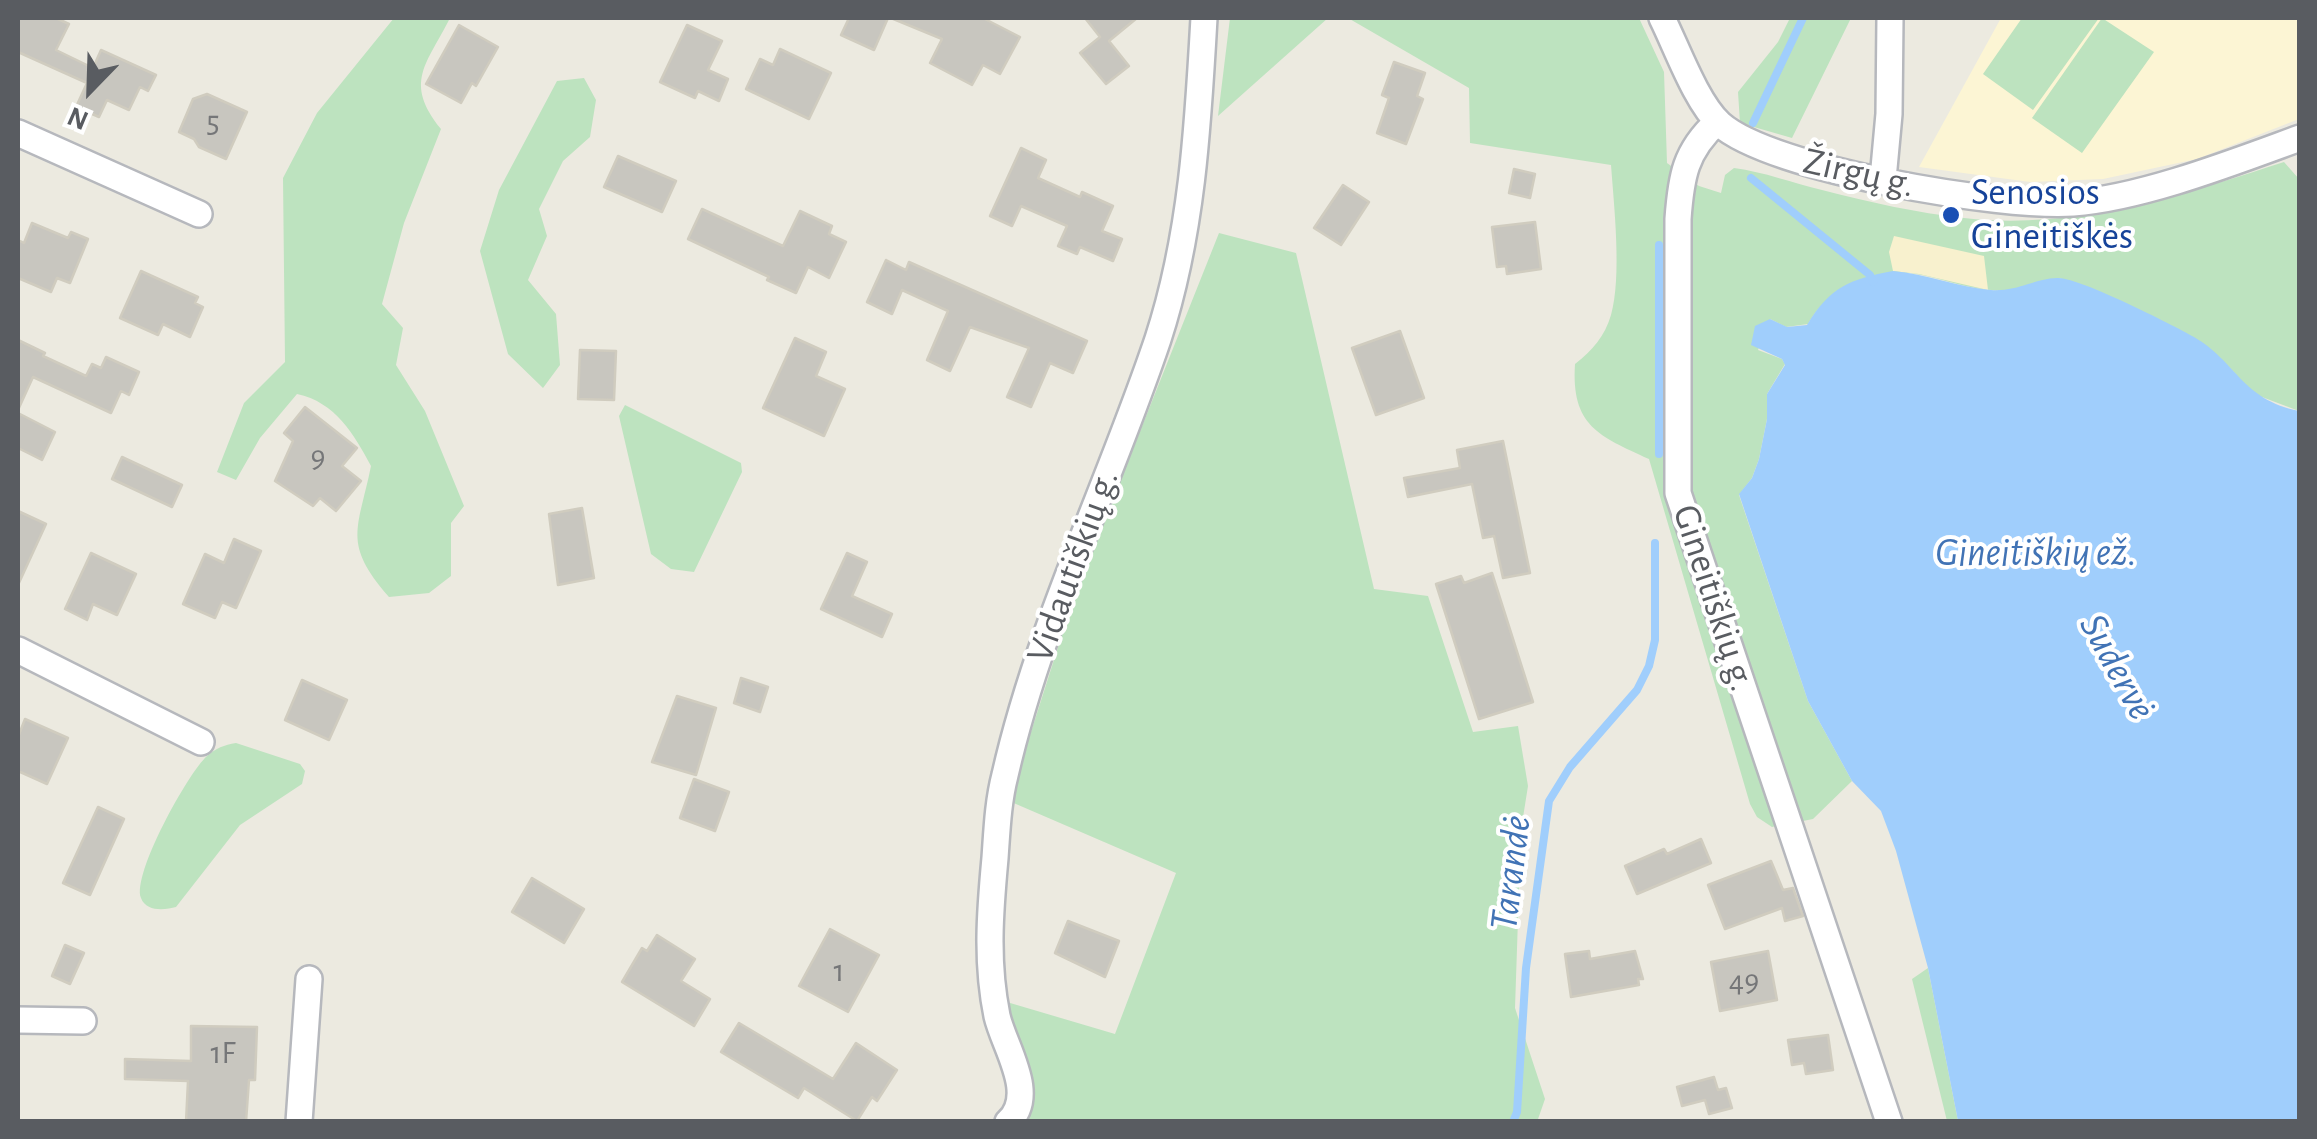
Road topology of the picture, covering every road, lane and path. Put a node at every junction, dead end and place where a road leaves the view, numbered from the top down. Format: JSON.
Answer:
{"nodes":[{"id":1,"x":1204,"y":18,"type":"edge"},
{"id":2,"x":1662,"y":18,"type":"edge"},
{"id":3,"x":1890,"y":18,"type":"edge"},
{"id":4,"x":1717,"y":122,"type":"junction"},
{"id":5,"x":18,"y":133,"type":"edge"},
{"id":6,"x":2300,"y":138,"type":"edge"},
{"id":7,"x":1884,"y":180,"type":"junction"},
{"id":8,"x":200,"y":214,"type":"dead end"},
{"id":9,"x":18,"y":650,"type":"edge"},
{"id":10,"x":200,"y":742,"type":"dead end"},
{"id":11,"x":309,"y":978,"type":"dead end"},
{"id":12,"x":18,"y":1020,"type":"edge"},
{"id":13,"x":82,"y":1021,"type":"dead end"},
{"id":14,"x":1011,"y":1119,"type":"edge"},
{"id":15,"x":298,"y":1122,"type":"edge"},
{"id":16,"x":1889,"y":1122,"type":"edge"}],
"edges":[{"from":1,"to":14,"type":"street","name":"Vidautiškių g."},
{"from":2,"to":4,"type":"street"},
{"from":3,"to":7,"type":"street"},
{"from":4,"to":7,"type":"street","name":"Žirgų g."},
{"from":4,"to":16,"type":"street","name":"Gineitiškių g."},
{"from":5,"to":8,"type":"street"},
{"from":6,"to":7,"type":"street","name":"Žirgų g."},
{"from":9,"to":10,"type":"street"},
{"from":11,"to":15,"type":"street"},
{"from":12,"to":13,"type":"street"}]}
